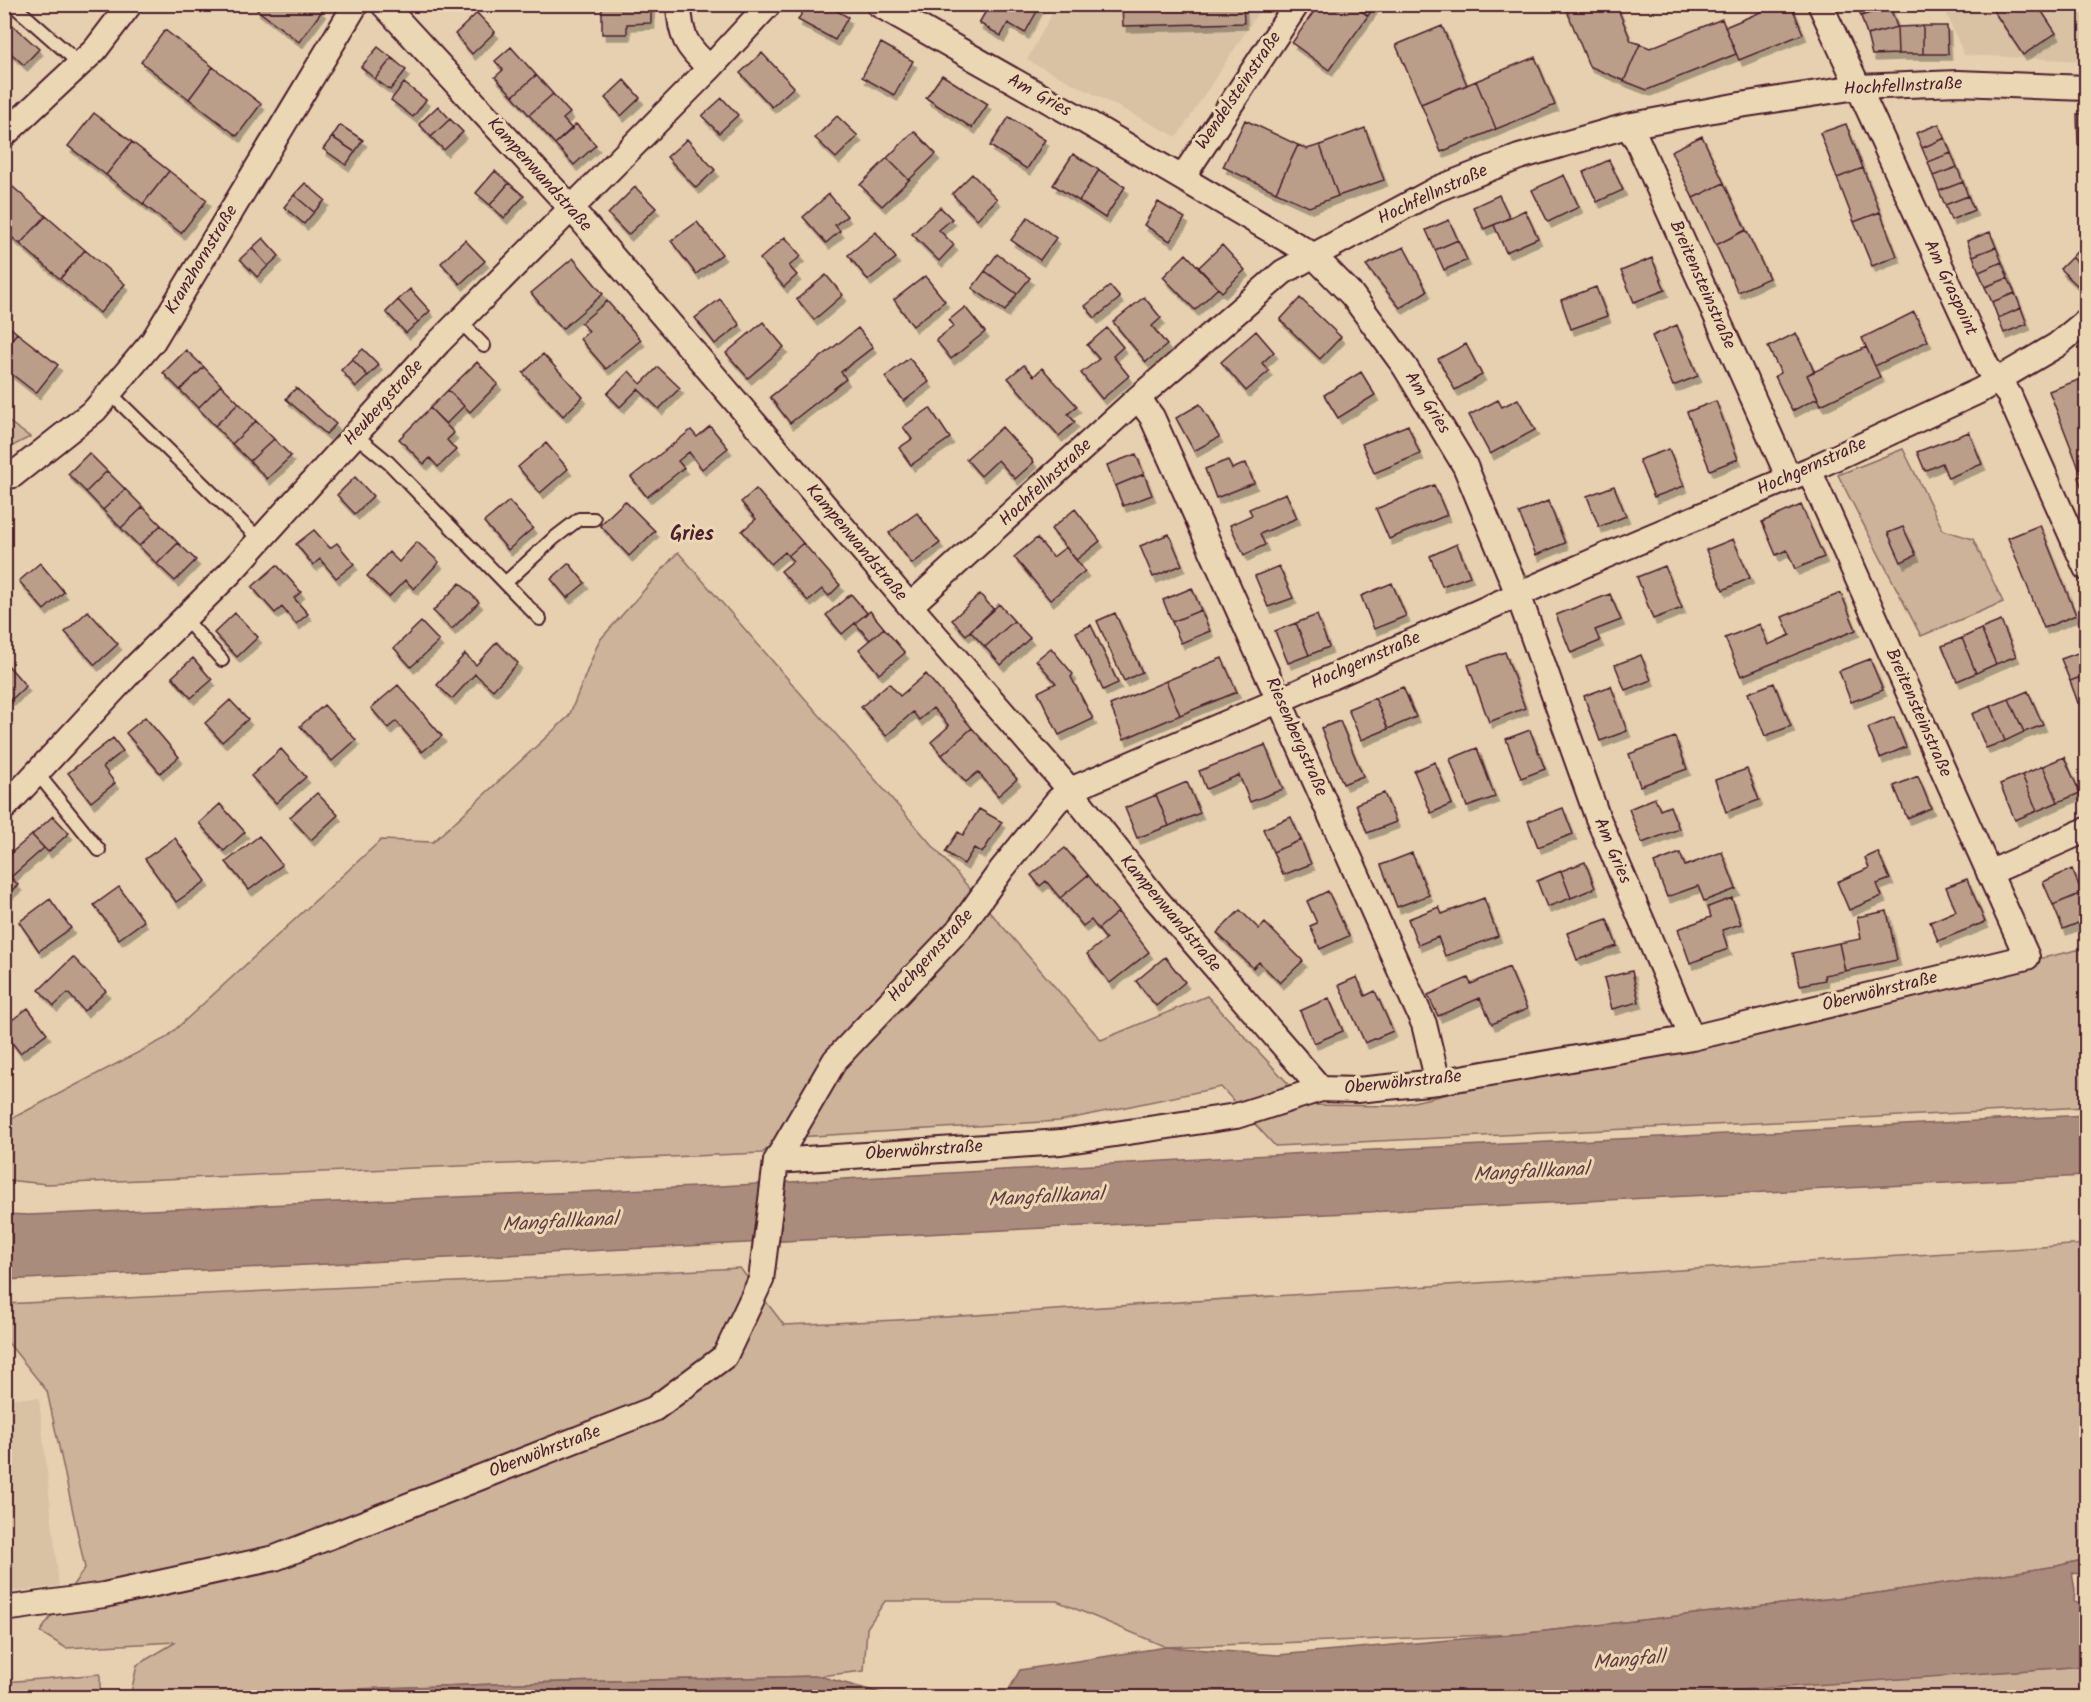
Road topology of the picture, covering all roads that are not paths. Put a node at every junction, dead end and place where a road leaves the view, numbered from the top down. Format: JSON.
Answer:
{"nodes":[{"id":1,"x":12,"y":4,"type":"edge"},
{"id":2,"x":130,"y":4,"type":"edge"},
{"id":3,"x":356,"y":4,"type":"edge"},
{"id":4,"x":383,"y":4,"type":"edge"},
{"id":5,"x":679,"y":4,"type":"edge"},
{"id":6,"x":769,"y":4,"type":"edge"},
{"id":7,"x":878,"y":4,"type":"edge"},
{"id":8,"x":1297,"y":4,"type":"edge"},
{"id":9,"x":1820,"y":4,"type":"edge"},
{"id":10,"x":80,"y":64,"type":"junction"},
{"id":11,"x":710,"y":68,"type":"junction"},
{"id":12,"x":1857,"y":87,"type":"junction"},
{"id":13,"x":2086,"y":88,"type":"edge"},
{"id":14,"x":1627,"y":126,"type":"junction"},
{"id":15,"x":4,"y":135,"type":"edge"},
{"id":16,"x":1182,"y":178,"type":"junction"},
{"id":17,"x":572,"y":209,"type":"junction"},
{"id":18,"x":1313,"y":255,"type":"junction"},
{"id":19,"x":460,"y":321,"type":"junction"},
{"id":20,"x":2086,"y":321,"type":"edge"},
{"id":21,"x":484,"y":346,"type":"dead end"},
{"id":22,"x":1997,"y":381,"type":"junction"},
{"id":23,"x":110,"y":393,"type":"junction"},
{"id":24,"x":1138,"y":398,"type":"junction"},
{"id":25,"x":355,"y":435,"type":"junction"},
{"id":26,"x":1799,"y":474,"type":"junction"},
{"id":27,"x":4,"y":477,"type":"edge"},
{"id":28,"x":594,"y":519,"type":"dead end"},
{"id":29,"x":260,"y":540,"type":"junction"},
{"id":30,"x":2086,"y":568,"type":"edge"},
{"id":31,"x":505,"y":583,"type":"junction"},
{"id":32,"x":1518,"y":594,"type":"junction"},
{"id":33,"x":910,"y":606,"type":"junction"},
{"id":34,"x":184,"y":618,"type":"junction"},
{"id":35,"x":540,"y":619,"type":"dead end"},
{"id":36,"x":222,"y":660,"type":"dead end"},
{"id":37,"x":1280,"y":700,"type":"junction"},
{"id":38,"x":37,"y":773,"type":"junction"},
{"id":39,"x":1070,"y":790,"type":"junction"},
{"id":40,"x":4,"y":808,"type":"edge"},
{"id":41,"x":2086,"y":830,"type":"edge"},
{"id":42,"x":99,"y":850,"type":"dead end"},
{"id":43,"x":1989,"y":873,"type":"junction"},
{"id":44,"x":2027,"y":957,"type":"joint"},
{"id":45,"x":1692,"y":1038,"type":"junction"},
{"id":46,"x":1438,"y":1082,"type":"junction"},
{"id":47,"x":1321,"y":1089,"type":"junction"},
{"id":48,"x":775,"y":1166,"type":"junction"},
{"id":49,"x":4,"y":1609,"type":"edge"}],
"edges":[{"from":1,"to":10,"type":"lane"},
{"from":2,"to":10,"type":"street"},
{"from":3,"to":23,"type":"street","name":"Kranzhornstraße"},
{"from":4,"to":17,"type":"street","name":"Kampenwandstraße"},
{"from":5,"to":11,"type":"street"},
{"from":6,"to":11,"type":"street","name":"Heubergstraße"},
{"from":7,"to":16,"type":"street","name":"Am Gries"},
{"from":8,"to":16,"type":"street","name":"Wendelsteinstraße"},
{"from":9,"to":12,"type":"street","name":"Am Graspoint"},
{"from":10,"to":15,"type":"street"},
{"from":11,"to":17,"type":"street","name":"Heubergstraße"},
{"from":12,"to":13,"type":"street","name":"Hochfellnstraße"},
{"from":12,"to":14,"type":"street","name":"Hochfellnstraße"},
{"from":12,"to":22,"type":"street","name":"Am Graspoint"},
{"from":14,"to":18,"type":"street","name":"Hochfellnstraße"},
{"from":14,"to":26,"type":"street","name":"Breitensteinstraße"},
{"from":16,"to":18,"type":"street","name":"Am Gries"},
{"from":17,"to":19,"type":"street","name":"Heubergstraße"},
{"from":17,"to":33,"type":"street","name":"Kampenwandstraße"},
{"from":18,"to":24,"type":"street","name":"Hochfellnstraße"},
{"from":18,"to":32,"type":"street","name":"Am Gries"},
{"from":19,"to":21,"type":"lane"},
{"from":19,"to":25,"type":"street","name":"Heubergstraße"},
{"from":20,"to":22,"type":"street","name":"Hochgernstraße"},
{"from":22,"to":26,"type":"street","name":"Hochgernstraße"},
{"from":22,"to":30,"type":"street","name":"Am Graspoint"},
{"from":23,"to":27,"type":"street","name":"Kranzhornstraße"},
{"from":23,"to":29,"type":"lane"},
{"from":24,"to":33,"type":"street","name":"Hochfellnstraße"},
{"from":24,"to":37,"type":"street","name":"Riesenbergstraße"},
{"from":25,"to":29,"type":"street","name":"Heubergstraße"},
{"from":25,"to":31,"type":"lane"},
{"from":26,"to":32,"type":"street","name":"Hochgernstraße"},
{"from":26,"to":43,"type":"street","name":"Breitensteinstraße"},
{"from":28,"to":31,"type":"lane"},
{"from":29,"to":34,"type":"street","name":"Heubergstraße"},
{"from":31,"to":35,"type":"lane"},
{"from":32,"to":37,"type":"street","name":"Hochgernstraße"},
{"from":32,"to":45,"type":"street","name":"Am Gries"},
{"from":33,"to":39,"type":"street","name":"Kampenwandstraße"},
{"from":34,"to":36,"type":"lane"},
{"from":34,"to":38,"type":"street","name":"Heubergstraße"},
{"from":37,"to":39,"type":"street","name":"Hochgernstraße"},
{"from":37,"to":46,"type":"street","name":"Riesenbergstraße"},
{"from":38,"to":40,"type":"street","name":"Heubergstraße"},
{"from":38,"to":42,"type":"lane"},
{"from":39,"to":47,"type":"street","name":"Kampenwandstraße"},
{"from":39,"to":48,"type":"street","name":"Hochgernstraße"},
{"from":41,"to":43,"type":"street"},
{"from":43,"to":44,"type":"street","name":"Breitensteinstraße"},
{"from":44,"to":45,"type":"street","name":"Oberwöhrstraße"},
{"from":45,"to":46,"type":"street","name":"Oberwöhrstraße"},
{"from":46,"to":47,"type":"street","name":"Oberwöhrstraße"},
{"from":47,"to":48,"type":"street","name":"Oberwöhrstraße"},
{"from":48,"to":49,"type":"street","name":"Oberwöhrstraße"}]}
